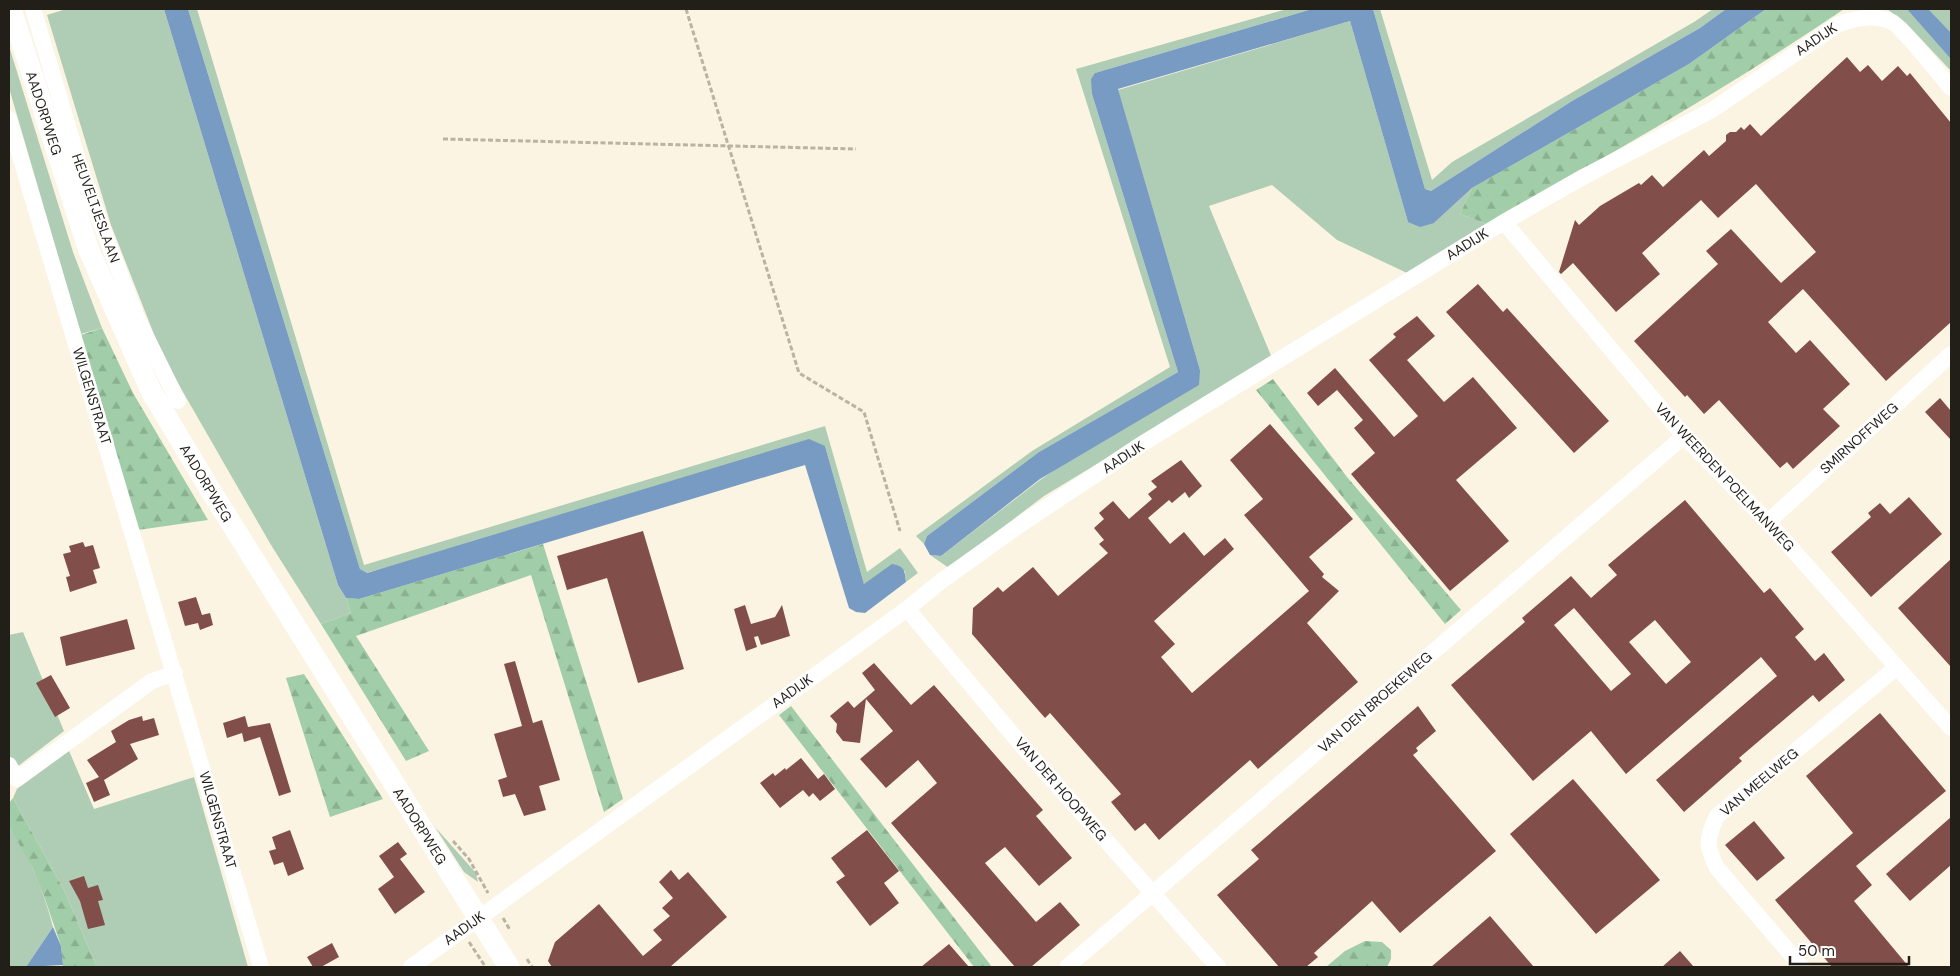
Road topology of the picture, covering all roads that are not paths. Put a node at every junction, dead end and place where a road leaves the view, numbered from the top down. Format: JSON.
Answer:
{"nodes":[{"id":1,"x":12,"y":9,"type":"edge"},
{"id":2,"x":33,"y":9,"type":"edge"},
{"id":3,"x":1867,"y":14,"type":"edge"},
{"id":4,"x":1951,"y":88,"type":"edge"},
{"id":5,"x":9,"y":119,"type":"edge"},
{"id":6,"x":1504,"y":222,"type":"junction"},
{"id":7,"x":1951,"y":354,"type":"edge"},
{"id":8,"x":178,"y":401,"type":"dead end"},
{"id":9,"x":1684,"y":436,"type":"junction"},
{"id":10,"x":1768,"y":522,"type":"junction"},
{"id":11,"x":907,"y":609,"type":"junction"},
{"id":12,"x":1897,"y":667,"type":"junction"},
{"id":13,"x":175,"y":673,"type":"junction"},
{"id":14,"x":1951,"y":728,"type":"edge"},
{"id":15,"x":9,"y":765,"type":"edge"},
{"id":16,"x":1153,"y":893,"type":"junction"},
{"id":17,"x":470,"y":925,"type":"junction"},
{"id":18,"x":261,"y":967,"type":"edge"},
{"id":19,"x":411,"y":967,"type":"edge"},
{"id":20,"x":509,"y":967,"type":"edge"},
{"id":21,"x":1066,"y":967,"type":"edge"},
{"id":22,"x":1218,"y":967,"type":"edge"},
{"id":23,"x":1802,"y":967,"type":"edge"}],
"edges":[{"from":1,"to":17,"type":"main road","name":"AADORPWEG"},
{"from":2,"to":8,"type":"street","name":"HEUVELTJESLAAN"},
{"from":3,"to":4,"type":"street","name":"AADIJK"},
{"from":3,"to":6,"type":"street","name":"AADIJK"},
{"from":5,"to":13,"type":"street","name":"WILGENSTRAAT"},
{"from":6,"to":9,"type":"street","name":"VAN WEERDEN POELMANWEG"},
{"from":6,"to":11,"type":"street","name":"AADIJK"},
{"from":7,"to":10,"type":"street","name":"SMIRNOFFWEG"},
{"from":9,"to":10,"type":"street","name":"VAN WEERDEN POELMANWEG"},
{"from":9,"to":16,"type":"street","name":"VAN DEN BROEKEWEG"},
{"from":10,"to":12,"type":"street","name":"VAN WEERDEN POELMANWEG"},
{"from":11,"to":16,"type":"street","name":"VAN DER HOOPWEG"},
{"from":11,"to":17,"type":"street","name":"AADIJK"},
{"from":12,"to":14,"type":"street","name":"VAN WEERDEN POELMANWEG"},
{"from":12,"to":23,"type":"street","name":"VAN MEELWEG"},
{"from":13,"to":15,"type":"street"},
{"from":13,"to":18,"type":"street","name":"WILGENSTRAAT"},
{"from":16,"to":21,"type":"street","name":"VAN DEN BROEKEWEG"},
{"from":16,"to":22,"type":"street","name":"VAN DER HOOPWEG"},
{"from":17,"to":19,"type":"street","name":"AADIJK"},
{"from":17,"to":20,"type":"main road","name":"AADORPWEG"}]}
